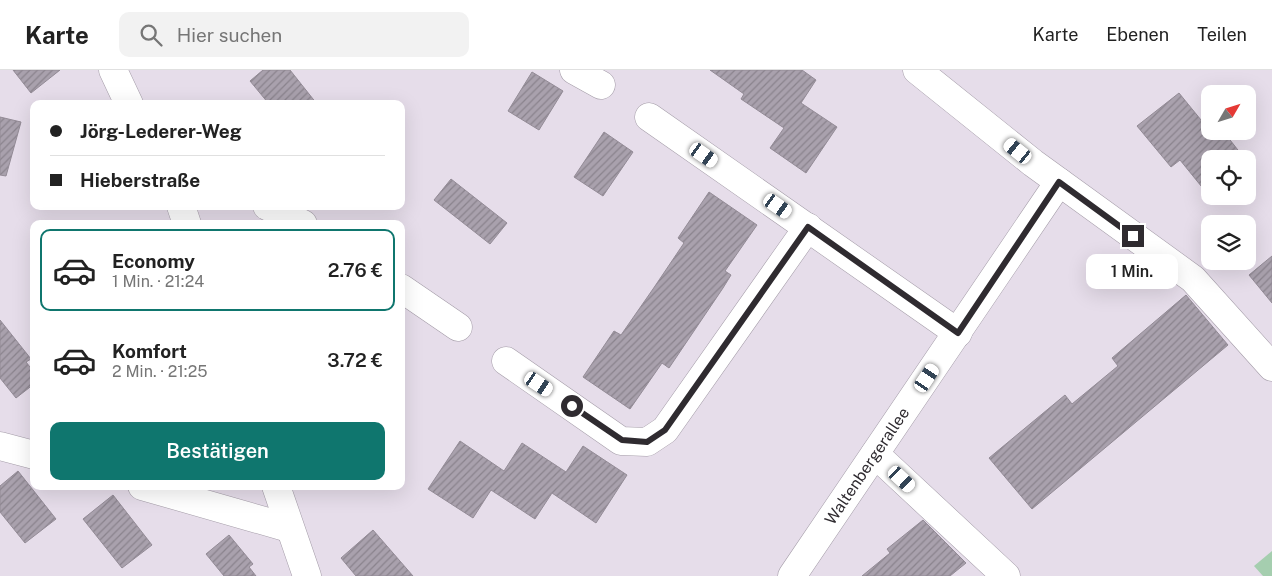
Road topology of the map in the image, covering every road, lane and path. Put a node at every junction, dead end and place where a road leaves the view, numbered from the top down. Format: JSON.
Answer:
{"nodes":[{"id":1,"x":113,"y":70,"type":"edge"},
{"id":2,"x":574,"y":70,"type":"edge"},
{"id":3,"x":917,"y":70,"type":"edge"},
{"id":4,"x":600,"y":86,"type":"dead end"},
{"id":5,"x":127,"y":100,"type":"edge"},
{"id":6,"x":649,"y":117,"type":"dead end"},
{"id":7,"x":1059,"y":182,"type":"junction"},
{"id":8,"x":275,"y":210,"type":"edge"},
{"id":9,"x":295,"y":220,"type":"edge"},
{"id":10,"x":808,"y":227,"type":"junction"},
{"id":11,"x":405,"y":291,"type":"edge"},
{"id":12,"x":458,"y":327,"type":"dead end"},
{"id":13,"x":958,"y":333,"type":"junction"},
{"id":14,"x":506,"y":361,"type":"dead end"},
{"id":15,"x":1272,"y":367,"type":"edge"},
{"id":16,"x":0,"y":446,"type":"edge"},
{"id":17,"x":30,"y":454,"type":"edge"},
{"id":18,"x":875,"y":454,"type":"junction"},
{"id":19,"x":156,"y":490,"type":"edge"},
{"id":20,"x":277,"y":490,"type":"edge"},
{"id":21,"x":289,"y":528,"type":"junction"},
{"id":22,"x":307,"y":576,"type":"edge"},
{"id":23,"x":792,"y":576,"type":"edge"},
{"id":24,"x":1006,"y":576,"type":"edge"}],
"edges":[{"from":1,"to":5,"type":"street"},
{"from":2,"to":4,"type":"street"},
{"from":3,"to":7,"type":"street"},
{"from":6,"to":10,"type":"street"},
{"from":7,"to":13,"type":"street","name":"Waltenbergerallee"},
{"from":7,"to":15,"type":"street"},
{"from":8,"to":9,"type":"street"},
{"from":10,"to":13,"type":"street"},
{"from":10,"to":14,"type":"street"},
{"from":11,"to":12,"type":"street"},
{"from":13,"to":18,"type":"street","name":"Waltenbergerallee"},
{"from":16,"to":17,"type":"street"},
{"from":18,"to":23,"type":"street","name":"Waltenbergerallee"},
{"from":18,"to":24,"type":"street"},
{"from":19,"to":21,"type":"street"},
{"from":20,"to":21,"type":"street"},
{"from":21,"to":22,"type":"street"}]}
